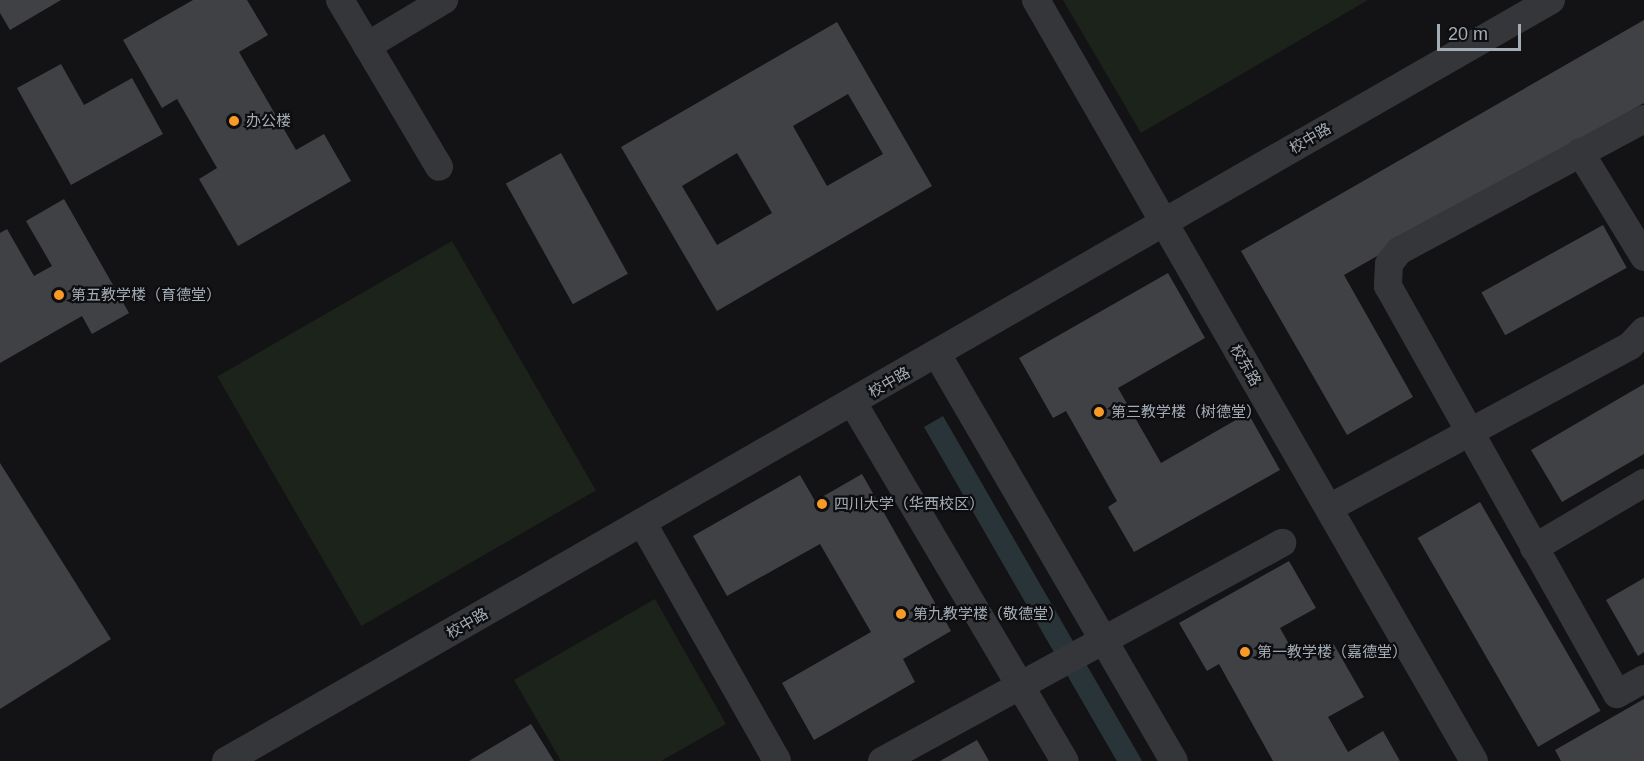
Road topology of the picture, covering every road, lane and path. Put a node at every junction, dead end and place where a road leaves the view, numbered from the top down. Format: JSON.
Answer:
{"nodes":[{"id":1,"x":340,"y":0,"type":"edge"},
{"id":2,"x":444,"y":0,"type":"edge"},
{"id":3,"x":1035,"y":0,"type":"edge"},
{"id":4,"x":1551,"y":0,"type":"edge"},
{"id":5,"x":367,"y":46,"type":"junction"},
{"id":6,"x":1644,"y":119,"type":"edge"},
{"id":7,"x":1580,"y":152,"type":"junction"},
{"id":8,"x":439,"y":167,"type":"dead end"},
{"id":9,"x":1164,"y":222,"type":"junction"},
{"id":10,"x":1644,"y":257,"type":"edge"},
{"id":11,"x":1644,"y":331,"type":"edge"},
{"id":12,"x":937,"y":354,"type":"junction"},
{"id":13,"x":853,"y":403,"type":"junction"},
{"id":14,"x":1469,"y":434,"type":"junction"},
{"id":15,"x":1644,"y":483,"type":"edge"},
{"id":16,"x":1329,"y":508,"type":"junction"},
{"id":17,"x":642,"y":522,"type":"junction"},
{"id":18,"x":1282,"y":543,"type":"dead end"},
{"id":19,"x":1534,"y":548,"type":"junction"},
{"id":20,"x":1104,"y":640,"type":"junction"},
{"id":21,"x":1644,"y":679,"type":"edge"},
{"id":22,"x":1020,"y":686,"type":"junction"},
{"id":23,"x":226,"y":761,"type":"edge"},
{"id":24,"x":777,"y":761,"type":"edge"},
{"id":25,"x":882,"y":761,"type":"edge"},
{"id":26,"x":1065,"y":761,"type":"edge"},
{"id":27,"x":1174,"y":761,"type":"edge"},
{"id":28,"x":1474,"y":761,"type":"edge"}],
"edges":[{"from":1,"to":5,"type":"lane"},
{"from":2,"to":5,"type":"lane"},
{"from":3,"to":9,"type":"lane","name":"校东路"},
{"from":4,"to":9,"type":"lane","name":"校中路"},
{"from":5,"to":8,"type":"lane"},
{"from":6,"to":7,"type":"lane"},
{"from":7,"to":10,"type":"lane"},
{"from":7,"to":14,"type":"lane"},
{"from":9,"to":12,"type":"lane","name":"校中路"},
{"from":9,"to":16,"type":"lane","name":"校东路"},
{"from":11,"to":14,"type":"lane"},
{"from":12,"to":13,"type":"lane","name":"校中路"},
{"from":12,"to":20,"type":"lane"},
{"from":13,"to":17,"type":"lane","name":"校中路"},
{"from":13,"to":22,"type":"lane"},
{"from":14,"to":16,"type":"lane"},
{"from":14,"to":19,"type":"lane"},
{"from":15,"to":19,"type":"lane"},
{"from":16,"to":28,"type":"lane","name":"校东路"},
{"from":17,"to":23,"type":"lane","name":"校中路"},
{"from":17,"to":24,"type":"lane"},
{"from":18,"to":20,"type":"lane"},
{"from":19,"to":21,"type":"lane"},
{"from":20,"to":22,"type":"lane"},
{"from":20,"to":27,"type":"lane"},
{"from":22,"to":25,"type":"lane"},
{"from":22,"to":26,"type":"lane"}]}
